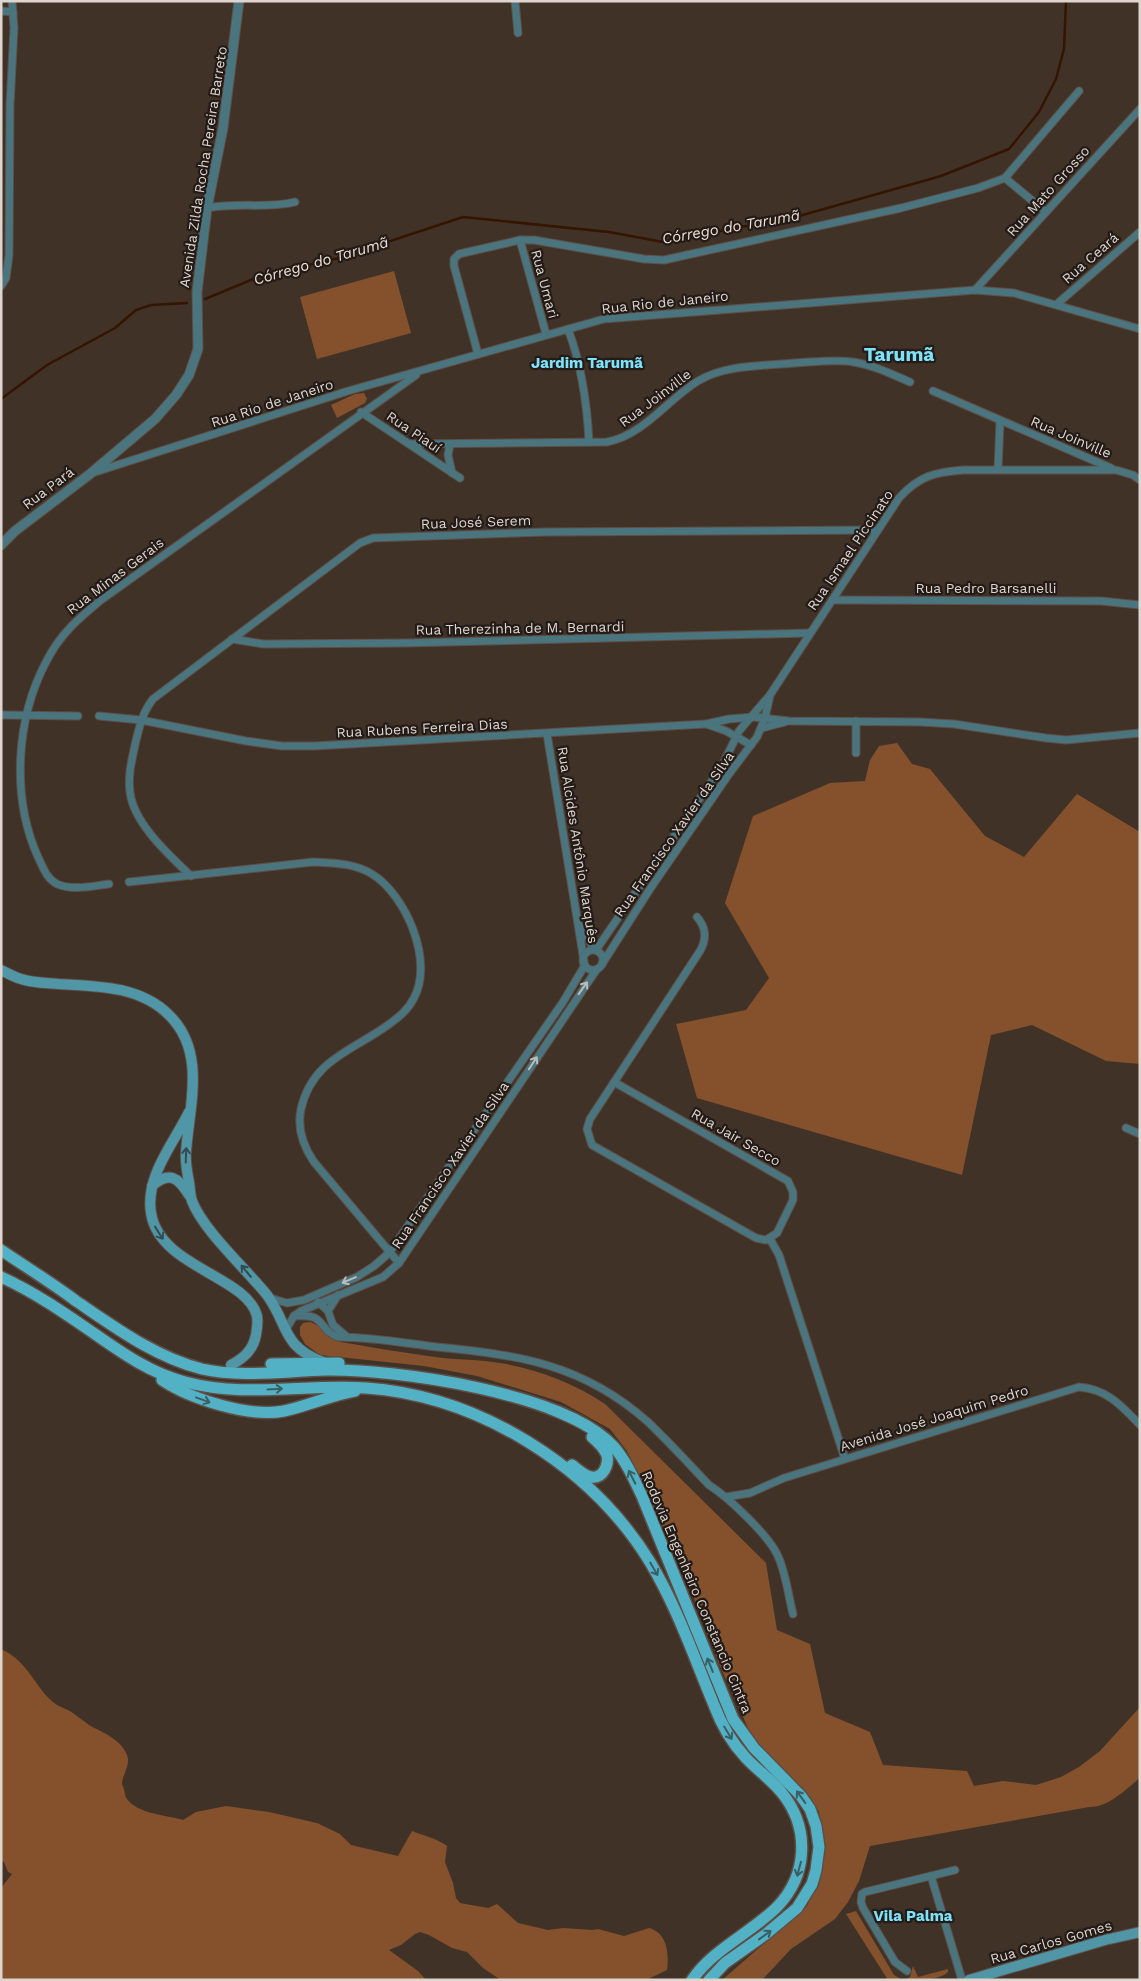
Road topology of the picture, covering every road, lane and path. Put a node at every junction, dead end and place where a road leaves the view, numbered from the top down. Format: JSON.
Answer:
{"nodes":[{"id":1,"x":12,"y":1,"type":"edge"},
{"id":2,"x":240,"y":1,"type":"edge"},
{"id":3,"x":515,"y":1,"type":"edge"},
{"id":4,"x":1,"y":12,"type":"edge"},
{"id":5,"x":13,"y":12,"type":"junction"},
{"id":6,"x":518,"y":33,"type":"dead end"},
{"id":7,"x":1079,"y":91,"type":"dead end"},
{"id":8,"x":1,"y":105,"type":"edge"},
{"id":9,"x":10,"y":105,"type":"junction"},
{"id":10,"x":1140,"y":109,"type":"edge"},
{"id":11,"x":1004,"y":178,"type":"junction"},
{"id":12,"x":1,"y":198,"type":"edge"},
{"id":13,"x":10,"y":199,"type":"junction"},
{"id":14,"x":295,"y":202,"type":"dead end"},
{"id":15,"x":207,"y":208,"type":"junction"},
{"id":16,"x":1046,"y":212,"type":"junction"},
{"id":17,"x":1140,"y":232,"type":"edge"},
{"id":18,"x":520,"y":240,"type":"junction"},
{"id":19,"x":1,"y":286,"type":"edge"},
{"id":20,"x":975,"y":290,"type":"junction"},
{"id":21,"x":1057,"y":304,"type":"junction"},
{"id":22,"x":1140,"y":328,"type":"edge"},
{"id":23,"x":568,"y":329,"type":"junction"},
{"id":24,"x":546,"y":334,"type":"junction"},
{"id":25,"x":478,"y":354,"type":"junction"},
{"id":26,"x":421,"y":372,"type":"junction"},
{"id":27,"x":910,"y":382,"type":"dead end"},
{"id":28,"x":933,"y":391,"type":"dead end"},
{"id":29,"x":361,"y":412,"type":"junction"},
{"id":30,"x":1000,"y":422,"type":"junction"},
{"id":31,"x":589,"y":442,"type":"junction"},
{"id":32,"x":410,"y":444,"type":"junction"},
{"id":33,"x":450,"y":444,"type":"junction"},
{"id":34,"x":998,"y":469,"type":"junction"},
{"id":35,"x":1116,"y":470,"type":"junction"},
{"id":36,"x":452,"y":473,"type":"junction"},
{"id":37,"x":90,"y":474,"type":"junction"},
{"id":38,"x":460,"y":478,"type":"dead end"},
{"id":39,"x":1140,"y":480,"type":"edge"},
{"id":40,"x":877,"y":530,"type":"junction"},
{"id":41,"x":1,"y":545,"type":"edge"},
{"id":42,"x":832,"y":600,"type":"junction"},
{"id":43,"x":1140,"y":605,"type":"edge"},
{"id":44,"x":808,"y":633,"type":"junction"},
{"id":45,"x":232,"y":640,"type":"junction"},
{"id":46,"x":770,"y":695,"type":"junction"},
{"id":47,"x":1,"y":715,"type":"edge"},
{"id":48,"x":27,"y":715,"type":"junction"},
{"id":49,"x":78,"y":716,"type":"dead end"},
{"id":50,"x":98,"y":716,"type":"dead end"},
{"id":51,"x":749,"y":717,"type":"junction"},
{"id":52,"x":765,"y":718,"type":"junction"},
{"id":53,"x":141,"y":720,"type":"junction"},
{"id":54,"x":789,"y":721,"type":"junction"},
{"id":55,"x":856,"y":721,"type":"junction"},
{"id":56,"x":706,"y":724,"type":"junction"},
{"id":57,"x":762,"y":728,"type":"junction"},
{"id":58,"x":1140,"y":733,"type":"edge"},
{"id":59,"x":547,"y":734,"type":"junction"},
{"id":60,"x":736,"y":738,"type":"junction"},
{"id":61,"x":751,"y":745,"type":"junction"},
{"id":62,"x":856,"y":753,"type":"dead end"},
{"id":63,"x":191,"y":876,"type":"junction"},
{"id":64,"x":129,"y":882,"type":"dead end"},
{"id":65,"x":109,"y":884,"type":"dead end"},
{"id":66,"x":697,"y":917,"type":"dead end"},
{"id":67,"x":579,"y":924,"type":"junction"},
{"id":68,"x":607,"y":933,"type":"junction"},
{"id":69,"x":617,"y":940,"type":"junction"},
{"id":70,"x":595,"y":950,"type":"junction"},
{"id":71,"x":584,"y":963,"type":"junction"},
{"id":72,"x":599,"y":966,"type":"junction"},
{"id":73,"x":1,"y":970,"type":"edge"},
{"id":74,"x":614,"y":1082,"type":"junction"},
{"id":75,"x":190,"y":1111,"type":"junction"},
{"id":76,"x":1126,"y":1128,"type":"dead end"},
{"id":77,"x":1140,"y":1134,"type":"edge"},
{"id":78,"x":152,"y":1186,"type":"junction"},
{"id":79,"x":192,"y":1200,"type":"junction"},
{"id":80,"x":770,"y":1238,"type":"junction"},
{"id":81,"x":1,"y":1250,"type":"edge"},
{"id":82,"x":389,"y":1253,"type":"junction"},
{"id":83,"x":1,"y":1257,"type":"edge"},
{"id":84,"x":399,"y":1263,"type":"junction"},
{"id":85,"x":1,"y":1269,"type":"edge"},
{"id":86,"x":34,"y":1272,"type":"junction"},
{"id":87,"x":1,"y":1277,"type":"edge"},
{"id":88,"x":60,"y":1289,"type":"junction"},
{"id":89,"x":338,"y":1295,"type":"junction"},
{"id":90,"x":268,"y":1297,"type":"junction"},
{"id":91,"x":311,"y":1297,"type":"junction"},
{"id":92,"x":320,"y":1303,"type":"junction"},
{"id":93,"x":328,"y":1311,"type":"junction"},
{"id":94,"x":294,"y":1316,"type":"junction"},
{"id":95,"x":285,"y":1331,"type":"junction"},
{"id":96,"x":347,"y":1337,"type":"junction"},
{"id":97,"x":323,"y":1362,"type":"junction"},
{"id":98,"x":231,"y":1365,"type":"junction"},
{"id":99,"x":146,"y":1367,"type":"junction"},
{"id":100,"x":444,"y":1381,"type":"junction"},
{"id":101,"x":370,"y":1388,"type":"junction"},
{"id":102,"x":242,"y":1391,"type":"junction"},
{"id":103,"x":1140,"y":1425,"type":"edge"},
{"id":104,"x":845,"y":1459,"type":"junction"},
{"id":105,"x":726,"y":1497,"type":"junction"},
{"id":106,"x":793,"y":1614,"type":"dead end"},
{"id":107,"x":955,"y":1870,"type":"dead end"},
{"id":108,"x":931,"y":1876,"type":"junction"},
{"id":109,"x":1140,"y":1932,"type":"edge"},
{"id":110,"x":725,"y":1963,"type":"junction"},
{"id":111,"x":907,"y":1971,"type":"dead end"},
{"id":112,"x":692,"y":1980,"type":"edge"},
{"id":113,"x":709,"y":1980,"type":"edge"},
{"id":114,"x":716,"y":1980,"type":"edge"},
{"id":115,"x":962,"y":1980,"type":"edge"},
{"id":116,"x":969,"y":1980,"type":"edge"}],
"edges":[{"from":1,"to":5,"type":"street"},
{"from":2,"to":15,"type":"street","name":"Avenida Zilda Rocha Pereira Barreto"},
{"from":3,"to":6,"type":"street"},
{"from":4,"to":5,"type":"street"},
{"from":5,"to":9,"type":"street"},
{"from":7,"to":11,"type":"street"},
{"from":8,"to":9,"type":"street"},
{"from":9,"to":13,"type":"street"},
{"from":10,"to":16,"type":"street","name":"Rua Mato Grosso"},
{"from":11,"to":16,"type":"street"},
{"from":11,"to":18,"type":"street"},
{"from":12,"to":13,"type":"street"},
{"from":13,"to":19,"type":"street"},
{"from":14,"to":15,"type":"street"},
{"from":15,"to":37,"type":"street","name":"Avenida Zilda Rocha Pereira Barreto"},
{"from":16,"to":20,"type":"street","name":"Rua Mato Grosso"},
{"from":17,"to":21,"type":"street","name":"Rua Ceará"},
{"from":18,"to":24,"type":"street","name":"Rua Umari"},
{"from":18,"to":25,"type":"street"},
{"from":20,"to":21,"type":"street","name":"Rua Rio de Janeiro"},
{"from":20,"to":23,"type":"street","name":"Rua Rio de Janeiro"},
{"from":21,"to":22,"type":"street","name":"Rua Rio de Janeiro"},
{"from":23,"to":24,"type":"street","name":"Rua Rio de Janeiro"},
{"from":23,"to":31,"type":"street"},
{"from":24,"to":25,"type":"street","name":"Rua Rio de Janeiro"},
{"from":25,"to":26,"type":"street","name":"Rua Rio de Janeiro"},
{"from":26,"to":29,"type":"street","name":"Rua Minas Gerais"},
{"from":26,"to":37,"type":"street","name":"Rua Rio de Janeiro"},
{"from":27,"to":31,"type":"street","name":"Rua Joinville"},
{"from":28,"to":30,"type":"street","name":"Rua Joinville"},
{"from":29,"to":32,"type":"street","name":"Rua Piauí"},
{"from":29,"to":48,"type":"street","name":"Rua Minas Gerais"},
{"from":30,"to":34,"type":"street"},
{"from":30,"to":35,"type":"street","name":"Rua Joinville"},
{"from":31,"to":33,"type":"street","name":"Rua Joinville"},
{"from":32,"to":33,"type":"street","name":"Rua Joinville"},
{"from":32,"to":36,"type":"street","name":"Rua Piauí"},
{"from":33,"to":36,"type":"street","name":"Rua Piauí"},
{"from":34,"to":35,"type":"street","name":"Rua Ismael Piccinato"},
{"from":34,"to":40,"type":"street","name":"Rua Ismael Piccinato"},
{"from":35,"to":39,"type":"street","name":"Rua Ismael Piccinato"},
{"from":36,"to":38,"type":"street","name":"Rua Piauí"},
{"from":37,"to":41,"type":"street","name":"Rua Pará"},
{"from":40,"to":42,"type":"street","name":"Rua Ismael Piccinato"},
{"from":40,"to":45,"type":"street","name":"Rua José Serem"},
{"from":42,"to":43,"type":"street","name":"Rua Pedro Barsanelli"},
{"from":42,"to":44,"type":"street","name":"Rua Ismael Piccinato"},
{"from":44,"to":45,"type":"street","name":"Rua Therezinha de M. Bernardi"},
{"from":44,"to":46,"type":"street","name":"Rua Ismael Piccinato"},
{"from":45,"to":53,"type":"street","name":"Rua José Serem"},
{"from":46,"to":51,"type":"street","name":"Rua Ismael Piccinato"},
{"from":46,"to":52,"type":"street","name":"Rua Ismael Piccinato"},
{"from":47,"to":48,"type":"street"},
{"from":48,"to":49,"type":"street"},
{"from":48,"to":65,"type":"street","name":"Rua Minas Gerais"},
{"from":50,"to":53,"type":"street","name":"Rua Rubens Ferreira Dias"},
{"from":51,"to":52,"type":"street","name":"Rua Rubens Ferreira Dias"},
{"from":51,"to":56,"type":"street","name":"Rua Rubens Ferreira Dias"},
{"from":51,"to":60,"type":"street","name":"Rua Francisco Xavier da Silva"},
{"from":52,"to":54,"type":"street"},
{"from":52,"to":57,"type":"street","name":"Rua Francisco Xavier da Silva"},
{"from":53,"to":59,"type":"street","name":"Rua Rubens Ferreira Dias"},
{"from":53,"to":63,"type":"street","name":"Rua José Serem"},
{"from":54,"to":55,"type":"street"},
{"from":54,"to":57,"type":"street"},
{"from":55,"to":58,"type":"street"},
{"from":55,"to":62,"type":"street"},
{"from":56,"to":59,"type":"street","name":"Rua Rubens Ferreira Dias"},
{"from":56,"to":60,"type":"street"},
{"from":57,"to":61,"type":"street","name":"Rua Francisco Xavier da Silva"},
{"from":59,"to":67,"type":"street","name":"Rua Alcides Antônio Marquês"},
{"from":60,"to":61,"type":"street"},
{"from":60,"to":68,"type":"street","name":"Rua Francisco Xavier da Silva"},
{"from":61,"to":69,"type":"street","name":"Rua Francisco Xavier da Silva"},
{"from":63,"to":64,"type":"street"},
{"from":63,"to":82,"type":"street"},
{"from":66,"to":74,"type":"street"},
{"from":67,"to":70,"type":"street"},
{"from":67,"to":71,"type":"street","name":"Rua Alcides Antônio Marquês"},
{"from":68,"to":69,"type":"street"},
{"from":68,"to":70,"type":"street","name":"Rua Francisco Xavier da Silva"},
{"from":69,"to":72,"type":"street","name":"Rua Francisco Xavier da Silva"},
{"from":70,"to":71,"type":"street"},
{"from":70,"to":72,"type":"street"},
{"from":71,"to":72,"type":"street"},
{"from":71,"to":82,"type":"street","name":"Rua Francisco Xavier da Silva"},
{"from":84,"to":72,"type":"street","name":"Rua Francisco Xavier da Silva","one_way":true},
{"from":73,"to":75,"type":"main road"},
{"from":74,"to":80,"type":"street","name":"Rua Jair Secco"},
{"from":74,"to":80,"type":"street"},
{"from":75,"to":78,"type":"main road"},
{"from":79,"to":75,"type":"main road","one_way":true},
{"from":76,"to":77,"type":"street"},
{"from":78,"to":79,"type":"main road"},
{"from":78,"to":98,"type":"main road","one_way":true},
{"from":90,"to":79,"type":"main road","one_way":true},
{"from":80,"to":104,"type":"street"},
{"from":81,"to":86,"type":"main road","name":"Rodovia Engenheiro Constancio Cintra"},
{"from":82,"to":84,"type":"street"},
{"from":82,"to":91,"type":"street","name":"Rua Francisco Xavier da Silva","one_way":true},
{"from":83,"to":86,"type":"main road"},
{"from":84,"to":89,"type":"street","name":"Rua Francisco Xavier da Silva"},
{"from":85,"to":102,"type":"main road"},
{"from":86,"to":88,"type":"main road","name":"Rodovia Engenheiro Constancio Cintra"},
{"from":87,"to":99,"type":"main road","name":"Rodovia Engenheiro Constancio Cintra"},
{"from":88,"to":98,"type":"main road"},
{"from":88,"to":100,"type":"main road","name":"Rodovia Engenheiro Constancio Cintra"},
{"from":89,"to":92,"type":"street","name":"Rua Francisco Xavier da Silva"},
{"from":89,"to":93,"type":"street"},
{"from":90,"to":91,"type":"street","name":"Rua Francisco Xavier da Silva"},
{"from":90,"to":95,"type":"main road"},
{"from":91,"to":92,"type":"street"},
{"from":92,"to":93,"type":"street"},
{"from":92,"to":94,"type":"street","name":"Rua Francisco Xavier da Silva"},
{"from":93,"to":96,"type":"street"},
{"from":94,"to":95,"type":"street"},
{"from":94,"to":96,"type":"street"},
{"from":95,"to":97,"type":"main road"},
{"from":96,"to":105,"type":"street"},
{"from":97,"to":98,"type":"main road"},
{"from":97,"to":100,"type":"main road"},
{"from":99,"to":101,"type":"main road","one_way":true},
{"from":99,"to":102,"type":"main road","name":"Rodovia Engenheiro Constancio Cintra"},
{"from":100,"to":101,"type":"main road"},
{"from":110,"to":100,"type":"main road","name":"Rodovia Engenheiro Constancio Cintra","one_way":true},
{"from":102,"to":101,"type":"main road","name":"Rodovia Engenheiro Constancio Cintra","one_way":true},
{"from":101,"to":112,"type":"main road","name":"Rodovia Engenheiro Constancio Cintra","one_way":true},
{"from":103,"to":104,"type":"street","name":"Avenida José Joaquim Pedro"},
{"from":104,"to":105,"type":"street","name":"Avenida José Joaquim Pedro"},
{"from":105,"to":106,"type":"street"},
{"from":107,"to":108,"type":"street"},
{"from":108,"to":111,"type":"street"},
{"from":108,"to":115,"type":"street"},
{"from":109,"to":116,"type":"main road","name":"Rua Carlos Gomes"},
{"from":110,"to":113,"type":"main road","name":"Rodovia Engenheiro Constancio Cintra"},
{"from":110,"to":114,"type":"main road"}]}
